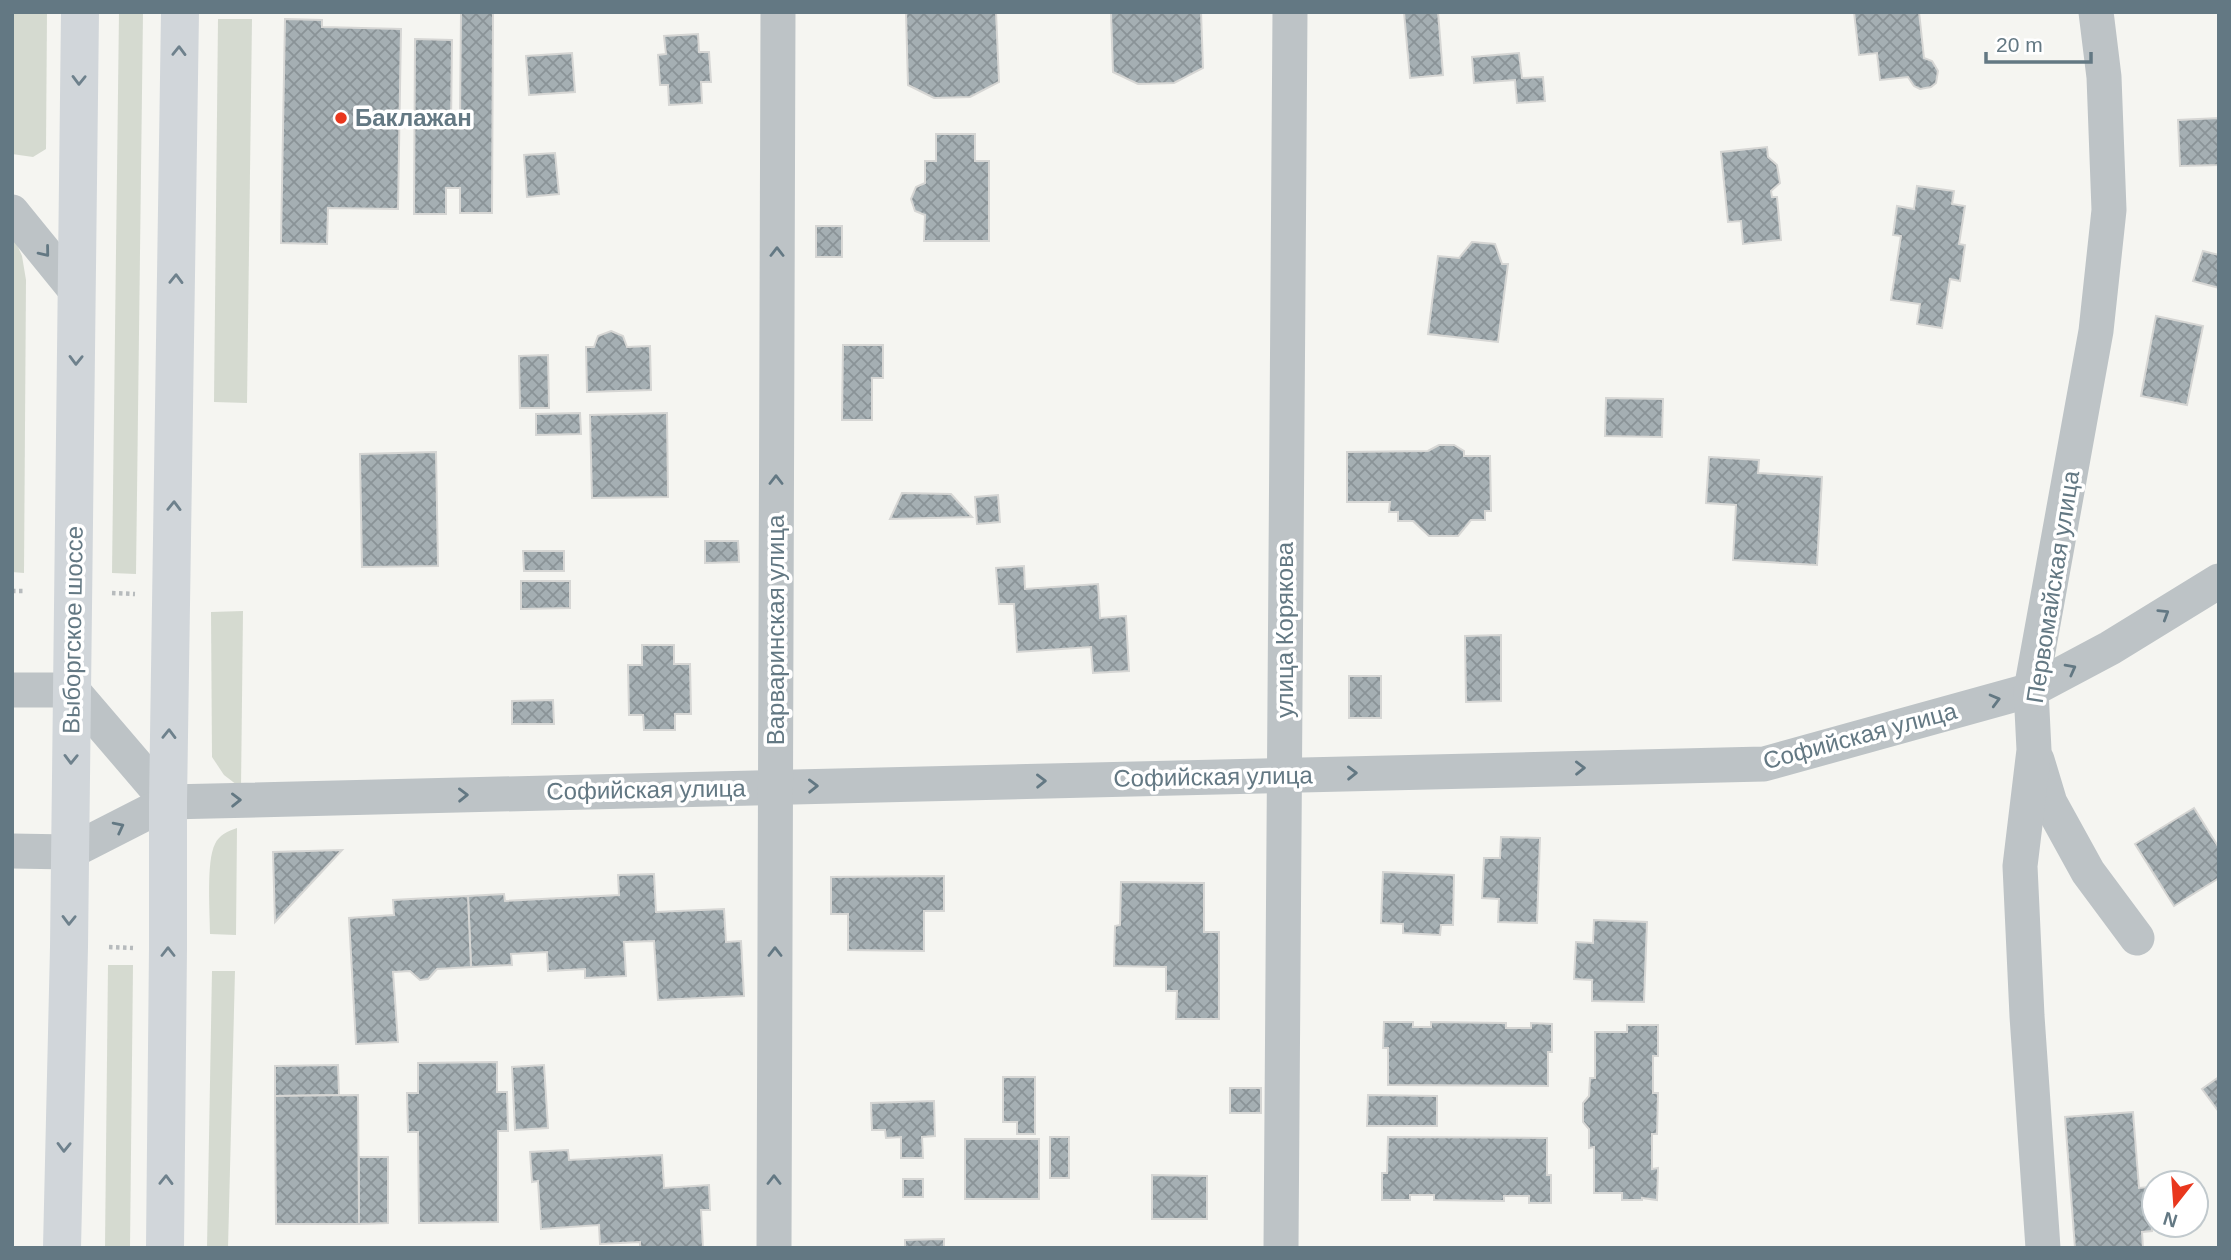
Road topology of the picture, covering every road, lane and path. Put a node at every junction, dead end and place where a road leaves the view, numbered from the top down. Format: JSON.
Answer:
{"nodes":[{"id":1,"x":80,"y":12,"type":"edge"},
{"id":2,"x":180,"y":12,"type":"edge"},
{"id":3,"x":778,"y":12,"type":"edge"},
{"id":4,"x":1290,"y":12,"type":"edge"},
{"id":5,"x":2096,"y":12,"type":"edge"},
{"id":6,"x":12,"y":212,"type":"edge"},
{"id":7,"x":77,"y":292,"type":"junction"},
{"id":8,"x":2219,"y":581,"type":"edge"},
{"id":9,"x":12,"y":591,"type":"edge"},
{"id":10,"x":23,"y":591,"type":"dead end"},
{"id":11,"x":112,"y":593,"type":"dead end"},
{"id":12,"x":136,"y":594,"type":"dead end"},
{"id":13,"x":12,"y":690,"type":"edge"},
{"id":14,"x":72,"y":690,"type":"junction"},
{"id":15,"x":2031,"y":690,"type":"junction"},
{"id":16,"x":2034,"y":750,"type":"junction"},
{"id":17,"x":1284,"y":775,"type":"junction"},
{"id":18,"x":775,"y":787,"type":"junction"},
{"id":19,"x":167,"y":802,"type":"junction"},
{"id":20,"x":12,"y":851,"type":"edge"},
{"id":21,"x":70,"y":852,"type":"junction"},
{"id":22,"x":2137,"y":938,"type":"dead end"},
{"id":23,"x":109,"y":947,"type":"dead end"},
{"id":24,"x":134,"y":948,"type":"dead end"},
{"id":25,"x":62,"y":1248,"type":"edge"},
{"id":26,"x":165,"y":1248,"type":"edge"},
{"id":27,"x":774,"y":1248,"type":"edge"},
{"id":28,"x":1281,"y":1248,"type":"edge"},
{"id":29,"x":2043,"y":1248,"type":"edge"}],
"edges":[{"from":1,"to":7,"type":"main road","name":"Выборгское шоссе","one_way":true},
{"from":19,"to":2,"type":"main road","one_way":true},
{"from":18,"to":3,"type":"street","name":"Варваринская улица","one_way":true},
{"from":4,"to":17,"type":"street","name":"улица Корякова"},
{"from":5,"to":15,"type":"street","name":"Первомайская улица"},
{"from":6,"to":7,"type":"street","one_way":true},
{"from":7,"to":14,"type":"main road","name":"Выборгское шоссе","one_way":true},
{"from":15,"to":8,"type":"street","name":"Софийская улица","one_way":true},
{"from":9,"to":10,"type":"path"},
{"from":11,"to":12,"type":"path"},
{"from":13,"to":14,"type":"street"},
{"from":14,"to":19,"type":"street"},
{"from":14,"to":21,"type":"main road","name":"Выборгское шоссе","one_way":true},
{"from":15,"to":16,"type":"street","name":"Первомайская улица"},
{"from":17,"to":15,"type":"street","name":"Софийская улица","one_way":true},
{"from":16,"to":22,"type":"street"},
{"from":16,"to":29,"type":"street","name":"Первомайская улица"},
{"from":18,"to":17,"type":"street","name":"Софийская улица","one_way":true},
{"from":17,"to":28,"type":"street","name":"улица Корякова"},
{"from":19,"to":18,"type":"street","name":"Софийская улица","one_way":true},
{"from":27,"to":18,"type":"street","name":"Варваринская улица","one_way":true},
{"from":21,"to":19,"type":"street","one_way":true},
{"from":26,"to":19,"type":"main road","one_way":true},
{"from":20,"to":21,"type":"street"},
{"from":21,"to":25,"type":"main road","name":"Выборгское шоссе","one_way":true},
{"from":23,"to":24,"type":"path"}]}
